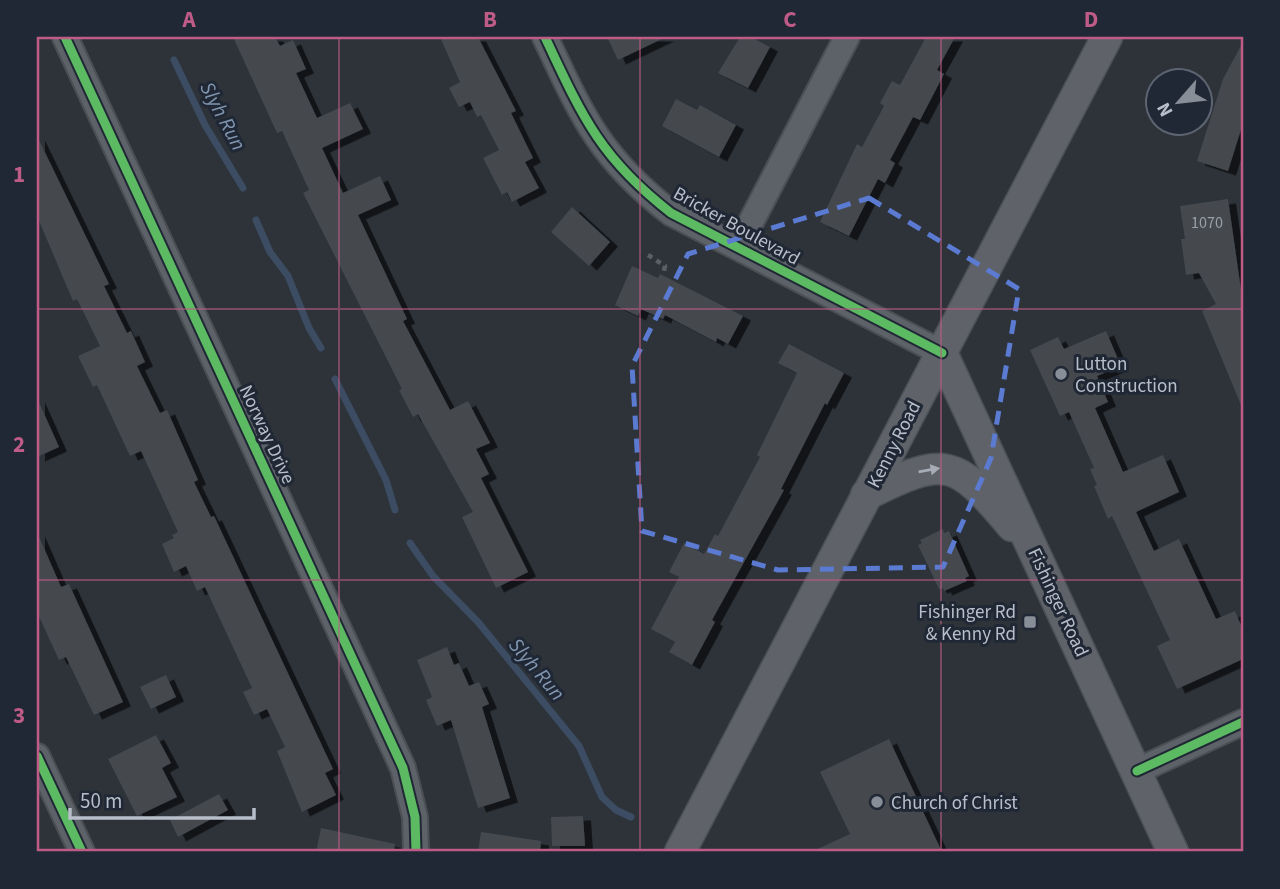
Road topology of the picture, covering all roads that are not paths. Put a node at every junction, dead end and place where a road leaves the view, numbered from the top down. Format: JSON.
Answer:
{"nodes":[{"id":1,"x":65,"y":37,"type":"edge"},
{"id":2,"x":545,"y":37,"type":"edge"},
{"id":3,"x":847,"y":37,"type":"edge"},
{"id":4,"x":1107,"y":37,"type":"edge"},
{"id":5,"x":738,"y":247,"type":"junction"},
{"id":6,"x":942,"y":353,"type":"junction"},
{"id":7,"x":866,"y":495,"type":"junction"},
{"id":8,"x":1038,"y":557,"type":"junction"},
{"id":9,"x":1243,"y":722,"type":"edge"},
{"id":10,"x":37,"y":756,"type":"edge"},
{"id":11,"x":1137,"y":772,"type":"junction"},
{"id":12,"x":82,"y":852,"type":"edge"},
{"id":13,"x":416,"y":852,"type":"edge"},
{"id":14,"x":680,"y":852,"type":"edge"},
{"id":15,"x":1172,"y":852,"type":"edge"}],
"edges":[{"from":1,"to":13,"type":"street","name":"Norway Drive"},
{"from":2,"to":5,"type":"street","name":"Bricker Boulevard"},
{"from":3,"to":5,"type":"street"},
{"from":4,"to":6,"type":"main road","name":"Kenny Road"},
{"from":5,"to":6,"type":"street","name":"Bricker Boulevard"},
{"from":6,"to":7,"type":"main road","name":"Kenny Road"},
{"from":6,"to":8,"type":"main road","name":"Fishinger Road"},
{"from":7,"to":8,"type":"main road","one_way":true},
{"from":7,"to":14,"type":"main road","name":"Kenny Road"},
{"from":8,"to":11,"type":"main road","name":"Fishinger Road"},
{"from":9,"to":11,"type":"street"},
{"from":10,"to":12,"type":"street"},
{"from":11,"to":15,"type":"main road","name":"Fishinger Road"}]}
